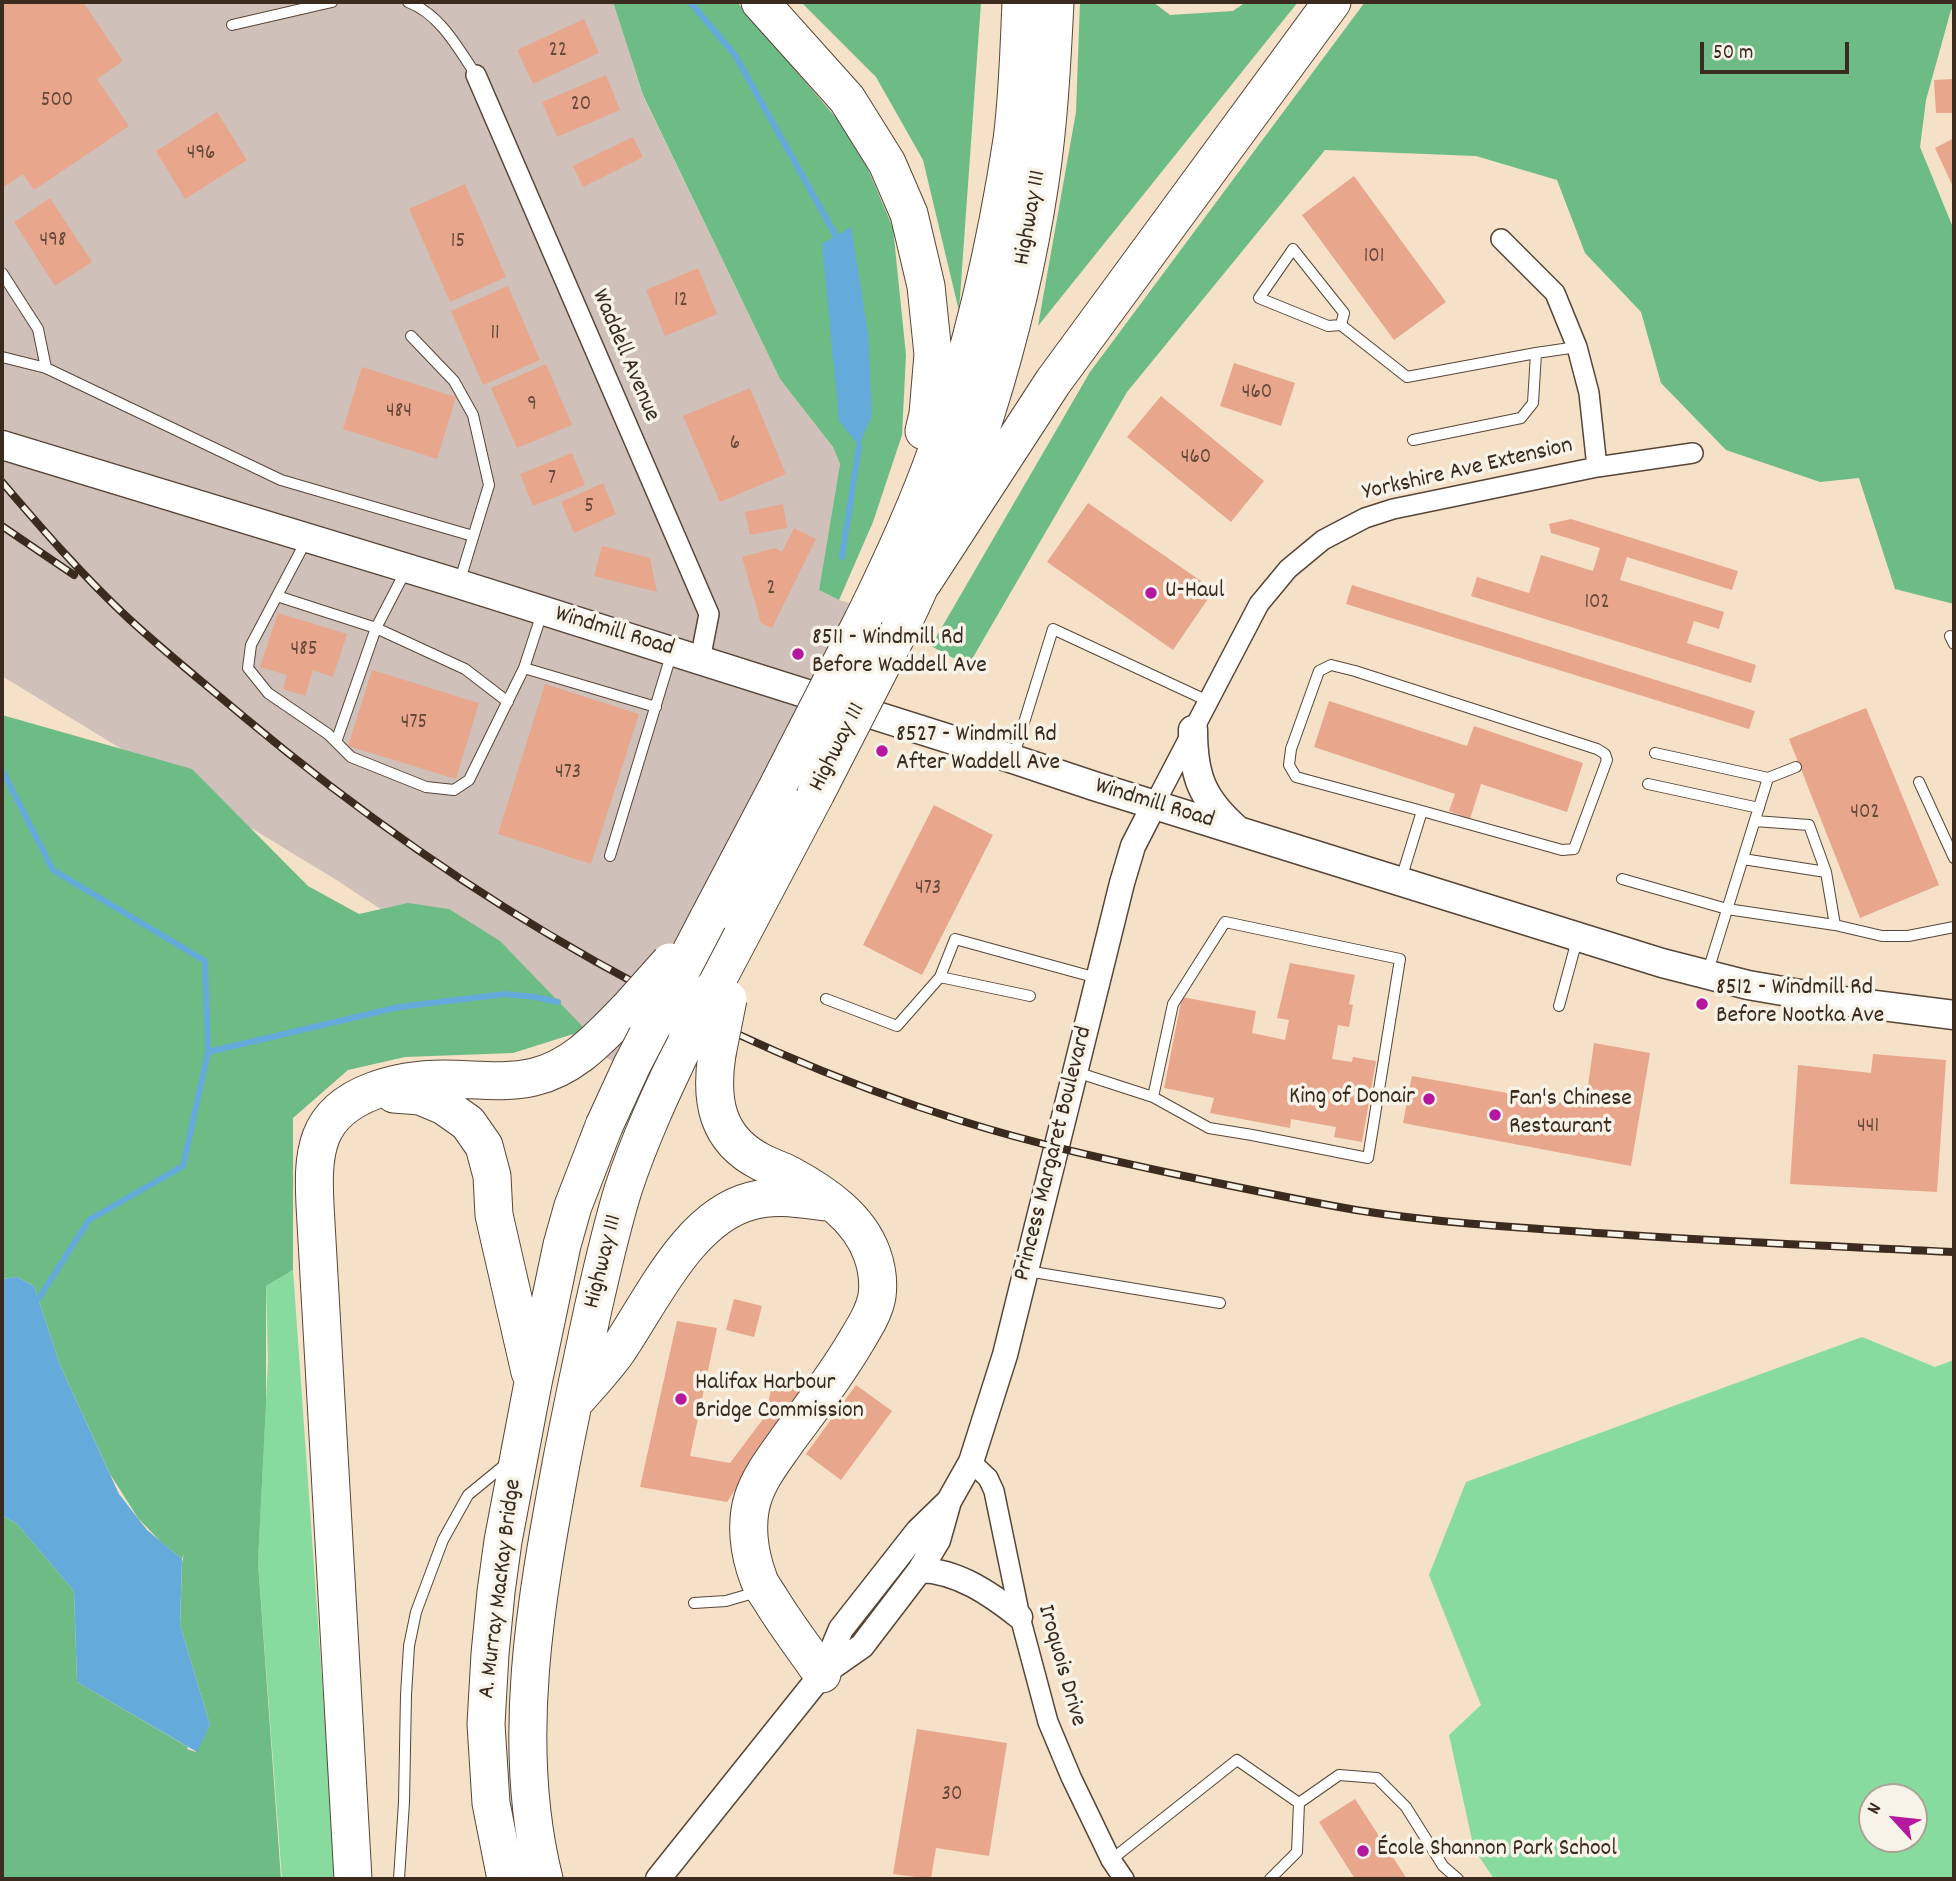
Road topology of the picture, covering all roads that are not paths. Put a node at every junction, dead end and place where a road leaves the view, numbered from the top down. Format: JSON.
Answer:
{"nodes":[{"id":1,"x":332,"y":2,"type":"edge"},
{"id":2,"x":408,"y":2,"type":"edge"},
{"id":3,"x":760,"y":2,"type":"edge"},
{"id":4,"x":1021,"y":2,"type":"edge"},
{"id":5,"x":1055,"y":2,"type":"edge"},
{"id":6,"x":1332,"y":2,"type":"edge"},
{"id":7,"x":310,"y":4,"type":"edge"},
{"id":8,"x":232,"y":25,"type":"dead end"},
{"id":9,"x":476,"y":75,"type":"joint"},
{"id":10,"x":1501,"y":239,"type":"dead end"},
{"id":11,"x":2,"y":273,"type":"edge"},
{"id":12,"x":1341,"y":325,"type":"junction"},
{"id":13,"x":411,"y":336,"type":"dead end"},
{"id":14,"x":1577,"y":347,"type":"junction"},
{"id":15,"x":1536,"y":353,"type":"junction"},
{"id":16,"x":4,"y":355,"type":"edge"},
{"id":17,"x":46,"y":368,"type":"junction"},
{"id":18,"x":1413,"y":440,"type":"dead end"},
{"id":19,"x":2,"y":445,"type":"edge"},
{"id":20,"x":1693,"y":453,"type":"dead end"},
{"id":21,"x":1597,"y":467,"type":"junction"},
{"id":22,"x":473,"y":536,"type":"junction"},
{"id":23,"x":307,"y":538,"type":"junction"},
{"id":24,"x":891,"y":563,"type":"junction"},
{"id":25,"x":407,"y":568,"type":"junction"},
{"id":26,"x":923,"y":582,"type":"junction"},
{"id":27,"x":459,"y":584,"type":"junction"},
{"id":28,"x":277,"y":596,"type":"junction"},
{"id":29,"x":543,"y":611,"type":"junction"},
{"id":30,"x":376,"y":628,"type":"junction"},
{"id":31,"x":672,"y":651,"type":"junction"},
{"id":32,"x":700,"y":660,"type":"junction"},
{"id":33,"x":524,"y":668,"type":"junction"},
{"id":34,"x":1208,"y":701,"type":"junction"},
{"id":35,"x":508,"y":702,"type":"junction"},
{"id":36,"x":656,"y":707,"type":"junction"},
{"id":37,"x":1192,"y":730,"type":"junction"},
{"id":38,"x":336,"y":742,"type":"junction"},
{"id":39,"x":1655,"y":753,"type":"dead end"},
{"id":40,"x":1013,"y":759,"type":"junction"},
{"id":41,"x":1796,"y":767,"type":"dead end"},
{"id":42,"x":1768,"y":778,"type":"junction"},
{"id":43,"x":1919,"y":782,"type":"dead end"},
{"id":44,"x":1648,"y":784,"type":"dead end"},
{"id":45,"x":1154,"y":805,"type":"junction"},
{"id":46,"x":1759,"y":808,"type":"junction"},
{"id":47,"x":1422,"y":811,"type":"junction"},
{"id":48,"x":1755,"y":821,"type":"junction"},
{"id":49,"x":1238,"y":831,"type":"junction"},
{"id":50,"x":610,"y":856,"type":"dead end"},
{"id":51,"x":1954,"y":858,"type":"edge"},
{"id":52,"x":1743,"y":859,"type":"junction"},
{"id":53,"x":1826,"y":872,"type":"junction"},
{"id":54,"x":1622,"y":879,"type":"dead end"},
{"id":55,"x":1400,"y":881,"type":"junction"},
{"id":56,"x":1727,"y":909,"type":"junction"},
{"id":57,"x":708,"y":919,"type":"junction"},
{"id":58,"x":1835,"y":925,"type":"junction"},
{"id":59,"x":1954,"y":927,"type":"edge"},
{"id":60,"x":1578,"y":937,"type":"junction"},
{"id":61,"x":1707,"y":975,"type":"junction"},
{"id":62,"x":940,"y":977,"type":"junction"},
{"id":63,"x":1098,"y":978,"type":"junction"},
{"id":64,"x":1030,"y":996,"type":"dead end"},
{"id":65,"x":827,"y":999,"type":"dead end"},
{"id":66,"x":1559,"y":1006,"type":"dead end"},
{"id":67,"x":1954,"y":1015,"type":"edge"},
{"id":68,"x":702,"y":1047,"type":"junction"},
{"id":69,"x":1075,"y":1071,"type":"junction"},
{"id":70,"x":369,"y":1091,"type":"junction"},
{"id":71,"x":1153,"y":1097,"type":"junction"},
{"id":72,"x":834,"y":1204,"type":"junction"},
{"id":73,"x":1026,"y":1270,"type":"junction"},
{"id":74,"x":1220,"y":1303,"type":"dead end"},
{"id":75,"x":533,"y":1383,"type":"junction"},
{"id":76,"x":569,"y":1420,"type":"junction"},
{"id":77,"x":520,"y":1451,"type":"junction"},
{"id":78,"x":971,"y":1462,"type":"junction"},
{"id":79,"x":949,"y":1501,"type":"junction"},
{"id":80,"x":920,"y":1570,"type":"junction"},
{"id":81,"x":764,"y":1589,"type":"junction"},
{"id":82,"x":694,"y":1603,"type":"dead end"},
{"id":83,"x":1020,"y":1617,"type":"junction"},
{"id":84,"x":822,"y":1674,"type":"junction"},
{"id":85,"x":1299,"y":1803,"type":"junction"},
{"id":86,"x":1111,"y":1860,"type":"junction"},
{"id":87,"x":668,"y":1876,"type":"edge"},
{"id":88,"x":353,"y":1879,"type":"edge"},
{"id":89,"x":399,"y":1879,"type":"edge"},
{"id":90,"x":506,"y":1879,"type":"edge"},
{"id":91,"x":544,"y":1879,"type":"edge"},
{"id":92,"x":1124,"y":1879,"type":"edge"},
{"id":93,"x":1270,"y":1879,"type":"edge"},
{"id":94,"x":1458,"y":1879,"type":"edge"}],
"edges":[{"from":1,"to":7,"type":"lane"},
{"from":2,"to":9,"type":"lane"},
{"from":3,"to":24,"type":"highway"},
{"from":4,"to":24,"type":"highway","name":"Highway 111"},
{"from":5,"to":26,"type":"highway","name":"Highway 111"},
{"from":6,"to":26,"type":"highway"},
{"from":7,"to":8,"type":"lane"},
{"from":9,"to":32,"type":"street","name":"Waddell Avenue"},
{"from":10,"to":14,"type":"street"},
{"from":11,"to":17,"type":"lane"},
{"from":12,"to":12,"type":"lane"},
{"from":12,"to":15,"type":"lane"},
{"from":13,"to":22,"type":"lane"},
{"from":14,"to":15,"type":"lane"},
{"from":14,"to":21,"type":"street"},
{"from":15,"to":18,"type":"lane"},
{"from":16,"to":17,"type":"lane"},
{"from":17,"to":22,"type":"lane"},
{"from":19,"to":23,"type":"main road","name":"Windmill Road"},
{"from":20,"to":21,"type":"street","name":"Yorkshire Ave Extension"},
{"from":21,"to":34,"type":"street","name":"Yorkshire Ave Extension"},
{"from":22,"to":27,"type":"lane"},
{"from":23,"to":25,"type":"main road","name":"Windmill Road"},
{"from":23,"to":28,"type":"lane"},
{"from":24,"to":57,"type":"highway","name":"Highway 111","bridge":true},
{"from":25,"to":27,"type":"main road","name":"Windmill Road"},
{"from":25,"to":30,"type":"lane"},
{"from":26,"to":68,"type":"highway","name":"Highway 111","bridge":true},
{"from":27,"to":29,"type":"main road","name":"Windmill Road"},
{"from":28,"to":30,"type":"lane"},
{"from":28,"to":38,"type":"lane"},
{"from":29,"to":31,"type":"main road","name":"Windmill Road"},
{"from":29,"to":33,"type":"lane"},
{"from":30,"to":35,"type":"lane"},
{"from":30,"to":38,"type":"lane"},
{"from":31,"to":32,"type":"main road","name":"Windmill Road"},
{"from":31,"to":36,"type":"lane"},
{"from":32,"to":40,"type":"main road","name":"Windmill Road"},
{"from":33,"to":35,"type":"lane"},
{"from":33,"to":36,"type":"lane"},
{"from":34,"to":37,"type":"street","name":"Yorkshire Ave Extension"},
{"from":34,"to":40,"type":"lane"},
{"from":35,"to":38,"type":"lane"},
{"from":36,"to":50,"type":"lane"},
{"from":37,"to":45,"type":"street","name":"Yorkshire Ave Extension"},
{"from":37,"to":49,"type":"main road"},
{"from":39,"to":42,"type":"lane"},
{"from":40,"to":45,"type":"main road","name":"Windmill Road"},
{"from":41,"to":42,"type":"lane"},
{"from":42,"to":46,"type":"lane"},
{"from":43,"to":51,"type":"lane"},
{"from":44,"to":46,"type":"lane"},
{"from":45,"to":49,"type":"main road","name":"Windmill Road"},
{"from":45,"to":63,"type":"street","name":"Princess Margaret Boulevard"},
{"from":46,"to":48,"type":"lane"},
{"from":47,"to":47,"type":"lane"},
{"from":47,"to":55,"type":"lane"},
{"from":48,"to":52,"type":"lane"},
{"from":48,"to":53,"type":"lane"},
{"from":49,"to":55,"type":"main road","name":"Windmill Road"},
{"from":52,"to":53,"type":"lane"},
{"from":52,"to":56,"type":"lane"},
{"from":53,"to":58,"type":"lane"},
{"from":54,"to":56,"type":"lane"},
{"from":55,"to":60,"type":"main road","name":"Windmill Road"},
{"from":56,"to":58,"type":"lane"},
{"from":56,"to":61,"type":"lane"},
{"from":57,"to":70,"type":"highway","bridge":true},
{"from":57,"to":75,"type":"highway","name":"Highway 111","bridge":true},
{"from":58,"to":59,"type":"lane"},
{"from":60,"to":61,"type":"main road","name":"Windmill Road"},
{"from":60,"to":66,"type":"lane"},
{"from":61,"to":67,"type":"main road","name":"Windmill Road"},
{"from":62,"to":63,"type":"lane"},
{"from":62,"to":64,"type":"lane"},
{"from":62,"to":65,"type":"lane"},
{"from":63,"to":69,"type":"street","name":"Princess Margaret Boulevard"},
{"from":68,"to":72,"type":"highway"},
{"from":68,"to":76,"type":"highway","name":"Highway 111"},
{"from":69,"to":71,"type":"lane"},
{"from":69,"to":73,"type":"street","name":"Princess Margaret Boulevard"},
{"from":70,"to":75,"type":"highway"},
{"from":70,"to":88,"type":"highway"},
{"from":71,"to":71,"type":"lane"},
{"from":72,"to":76,"type":"highway"},
{"from":72,"to":81,"type":"highway"},
{"from":73,"to":74,"type":"lane"},
{"from":73,"to":78,"type":"street","name":"Princess Margaret Boulevard"},
{"from":75,"to":77,"type":"highway","name":"A. Murray MacKay Bridge"},
{"from":76,"to":91,"type":"highway","name":"A. Murray MacKay Bridge"},
{"from":77,"to":89,"type":"lane"},
{"from":77,"to":90,"type":"highway","name":"A. Murray MacKay Bridge"},
{"from":78,"to":79,"type":"street","name":"Princess Margaret Boulevard"},
{"from":78,"to":83,"type":"street","name":"Iroquois Drive"},
{"from":79,"to":80,"type":"street","name":"Princess Margaret Boulevard"},
{"from":79,"to":84,"type":"street","name":"Princess Margaret Boulevard"},
{"from":80,"to":83,"type":"street"},
{"from":80,"to":84,"type":"street","name":"Princess Margaret Boulevard"},
{"from":81,"to":82,"type":"lane"},
{"from":81,"to":84,"type":"highway"},
{"from":83,"to":86,"type":"street","name":"Iroquois Drive"},
{"from":84,"to":87,"type":"street","name":"Princess Margaret Boulevard"},
{"from":85,"to":86,"type":"lane"},
{"from":85,"to":93,"type":"lane"},
{"from":85,"to":94,"type":"lane"},
{"from":86,"to":92,"type":"street","name":"Iroquois Drive"}]}
